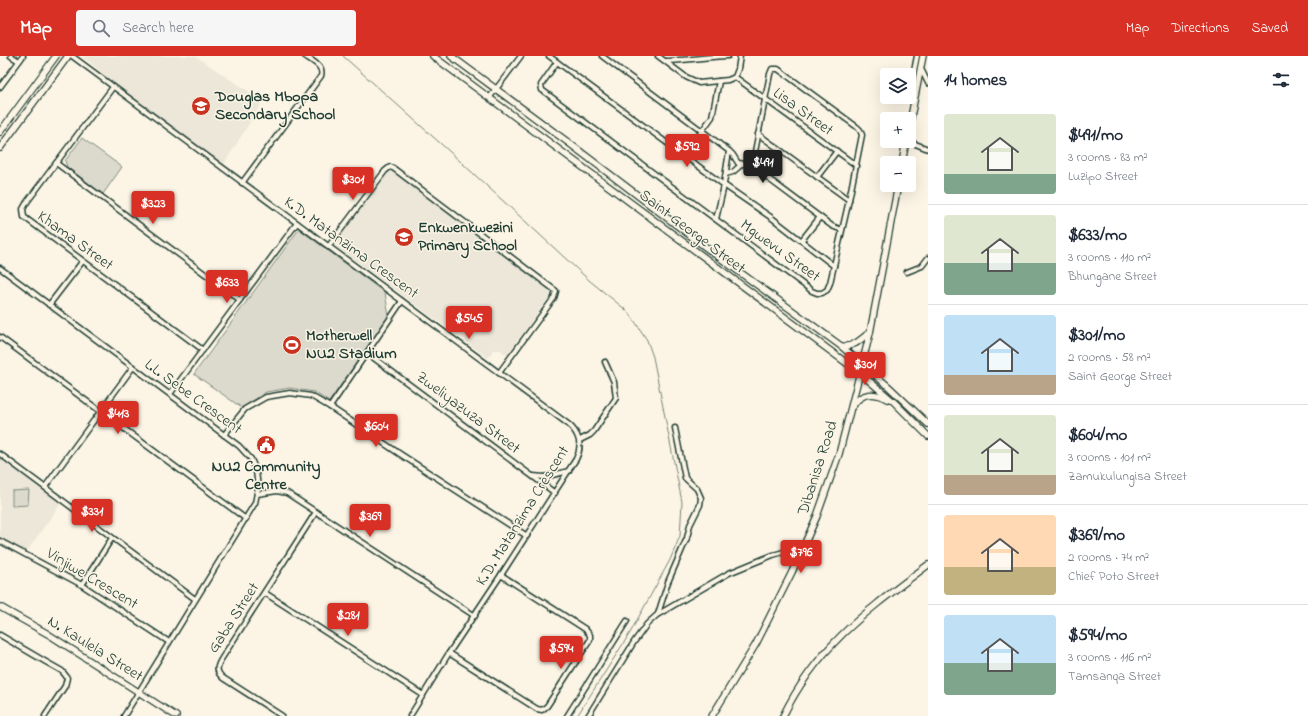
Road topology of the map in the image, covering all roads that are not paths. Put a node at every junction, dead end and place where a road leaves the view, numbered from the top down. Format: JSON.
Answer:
{"nodes":[{"id":1,"x":11,"y":56,"type":"edge"},
{"id":2,"x":23,"y":56,"type":"edge"},
{"id":3,"x":56,"y":56,"type":"edge"},
{"id":4,"x":68,"y":56,"type":"edge"},
{"id":5,"x":72,"y":56,"type":"edge"},
{"id":6,"x":305,"y":56,"type":"edge"},
{"id":7,"x":433,"y":56,"type":"edge"},
{"id":8,"x":451,"y":56,"type":"edge"},
{"id":9,"x":521,"y":56,"type":"edge"},
{"id":10,"x":549,"y":56,"type":"edge"},
{"id":11,"x":602,"y":56,"type":"edge"},
{"id":12,"x":658,"y":56,"type":"edge"},
{"id":13,"x":728,"y":56,"type":"edge"},
{"id":14,"x":740,"y":56,"type":"edge"},
{"id":15,"x":923,"y":56,"type":"edge"},
{"id":16,"x":915,"y":57,"type":"edge"},
{"id":17,"x":665,"y":61,"type":"junction"},
{"id":18,"x":19,"y":62,"type":"junction"},
{"id":19,"x":557,"y":62,"type":"junction"},
{"id":20,"x":913,"y":68,"type":"edge"},
{"id":21,"x":920,"y":68,"type":"junction"},
{"id":22,"x":734,"y":77,"type":"junction"},
{"id":23,"x":719,"y":81,"type":"junction"},
{"id":24,"x":928,"y":83,"type":"edge"},
{"id":25,"x":0,"y":87,"type":"edge"},
{"id":26,"x":113,"y":87,"type":"junction"},
{"id":27,"x":496,"y":89,"type":"junction"},
{"id":28,"x":490,"y":97,"type":"junction"},
{"id":29,"x":765,"y":100,"type":"junction"},
{"id":30,"x":912,"y":112,"type":"edge"},
{"id":31,"x":703,"y":131,"type":"junction"},
{"id":32,"x":0,"y":132,"type":"edge"},
{"id":33,"x":758,"y":134,"type":"junction"},
{"id":34,"x":916,"y":144,"type":"edge"},
{"id":35,"x":0,"y":148,"type":"edge"},
{"id":36,"x":928,"y":149,"type":"edge"},
{"id":37,"x":729,"y":151,"type":"junction"},
{"id":38,"x":837,"y":151,"type":"junction"},
{"id":39,"x":684,"y":156,"type":"junction"},
{"id":40,"x":56,"y":163,"type":"junction"},
{"id":41,"x":742,"y":164,"type":"junction"},
{"id":42,"x":754,"y":165,"type":"junction"},
{"id":43,"x":857,"y":166,"type":"junction"},
{"id":44,"x":726,"y":174,"type":"junction"},
{"id":45,"x":817,"y":177,"type":"junction"},
{"id":46,"x":242,"y":183,"type":"junction"},
{"id":47,"x":724,"y":185,"type":"junction"},
{"id":48,"x":897,"y":192,"type":"edge"},
{"id":49,"x":849,"y":200,"type":"junction"},
{"id":50,"x":820,"y":217,"type":"junction"},
{"id":51,"x":716,"y":219,"type":"junction"},
{"id":52,"x":297,"y":223,"type":"junction"},
{"id":53,"x":842,"y":230,"type":"junction"},
{"id":54,"x":802,"y":240,"type":"junction"},
{"id":55,"x":328,"y":247,"type":"junction"},
{"id":56,"x":928,"y":258,"type":"edge"},
{"id":57,"x":82,"y":262,"type":"junction"},
{"id":58,"x":834,"y":266,"type":"junction"},
{"id":59,"x":0,"y":268,"type":"edge"},
{"id":60,"x":907,"y":272,"type":"dead end"},
{"id":61,"x":240,"y":300,"type":"junction"},
{"id":62,"x":402,"y":301,"type":"junction"},
{"id":63,"x":49,"y":304,"type":"junction"},
{"id":64,"x":870,"y":333,"type":"junction"},
{"id":65,"x":0,"y":337,"type":"edge"},
{"id":66,"x":841,"y":346,"type":"junction"},
{"id":67,"x":203,"y":350,"type":"junction"},
{"id":68,"x":366,"y":354,"type":"junction"},
{"id":69,"x":605,"y":362,"type":"dead end"},
{"id":70,"x":862,"y":363,"type":"junction"},
{"id":71,"x":133,"y":367,"type":"junction"},
{"id":72,"x":499,"y":373,"type":"junction"},
{"id":73,"x":860,"y":373,"type":"junction"},
{"id":74,"x":170,"y":394,"type":"junction"},
{"id":75,"x":894,"y":402,"type":"junction"},
{"id":76,"x":330,"y":407,"type":"junction"},
{"id":77,"x":101,"y":411,"type":"junction"},
{"id":78,"x":849,"y":414,"type":"junction"},
{"id":79,"x":928,"y":424,"type":"edge"},
{"id":80,"x":676,"y":428,"type":"dead end"},
{"id":81,"x":224,"y":435,"type":"junction"},
{"id":82,"x":928,"y":436,"type":"edge"},
{"id":83,"x":580,"y":440,"type":"junction"},
{"id":84,"x":0,"y":454,"type":"edge"},
{"id":85,"x":569,"y":470,"type":"junction"},
{"id":86,"x":533,"y":476,"type":"junction"},
{"id":87,"x":45,"y":487,"type":"junction"},
{"id":88,"x":555,"y":493,"type":"junction"},
{"id":89,"x":257,"y":494,"type":"junction"},
{"id":90,"x":316,"y":512,"type":"junction"},
{"id":91,"x":246,"y":519,"type":"junction"},
{"id":92,"x":527,"y":536,"type":"junction"},
{"id":93,"x":112,"y":538,"type":"junction"},
{"id":94,"x":0,"y":541,"type":"edge"},
{"id":95,"x":804,"y":546,"type":"junction"},
{"id":96,"x":928,"y":565,"type":"edge"},
{"id":97,"x":501,"y":576,"type":"junction"},
{"id":98,"x":82,"y":585,"type":"junction"},
{"id":99,"x":264,"y":593,"type":"junction"},
{"id":100,"x":195,"y":599,"type":"junction"},
{"id":101,"x":0,"y":607,"type":"edge"},
{"id":102,"x":657,"y":615,"type":"junction"},
{"id":103,"x":475,"y":616,"type":"junction"},
{"id":104,"x":627,"y":621,"type":"dead end"},
{"id":105,"x":0,"y":635,"type":"edge"},
{"id":106,"x":169,"y":642,"type":"junction"},
{"id":107,"x":450,"y":653,"type":"junction"},
{"id":108,"x":138,"y":692,"type":"junction"},
{"id":109,"x":423,"y":696,"type":"junction"},
{"id":110,"x":45,"y":716,"type":"edge"},
{"id":111,"x":124,"y":716,"type":"edge"},
{"id":112,"x":176,"y":716,"type":"edge"},
{"id":113,"x":282,"y":716,"type":"edge"},
{"id":114,"x":410,"y":716,"type":"edge"},
{"id":115,"x":567,"y":716,"type":"edge"},
{"id":116,"x":588,"y":716,"type":"edge"},
{"id":117,"x":712,"y":716,"type":"edge"},
{"id":118,"x":783,"y":716,"type":"edge"}],
"edges":[{"from":1,"to":18,"type":"street"},
{"from":2,"to":18,"type":"street"},
{"from":3,"to":32,"type":"main road"},
{"from":4,"to":35,"type":"main road"},
{"from":5,"to":26,"type":"street","name":"K.D. Matanzima Crescent"},
{"from":6,"to":46,"type":"street"},
{"from":7,"to":28,"type":"main road","name":"Saint George Street"},
{"from":8,"to":27,"type":"main road","name":"Saint George Street"},
{"from":9,"to":27,"type":"street"},
{"from":10,"to":19,"type":"street"},
{"from":11,"to":31,"type":"street"},
{"from":12,"to":17,"type":"street"},
{"from":13,"to":17,"type":"street"},
{"from":14,"to":22,"type":"street"},
{"from":15,"to":21,"type":"main road"},
{"from":16,"to":20,"type":"street"},
{"from":16,"to":21,"type":"street"},
{"from":17,"to":23,"type":"street"},
{"from":18,"to":25,"type":"street"},
{"from":19,"to":39,"type":"street"},
{"from":19,"to":51,"type":"street","name":"Mgwevu Street"},
{"from":21,"to":24,"type":"street"},
{"from":21,"to":30,"type":"main road"},
{"from":22,"to":23,"type":"street"},
{"from":22,"to":29,"type":"street","name":"Lisa Street"},
{"from":23,"to":31,"type":"street"},
{"from":26,"to":40,"type":"street","name":"Khama Street"},
{"from":26,"to":46,"type":"street","name":"K.D. Matanzima Crescent"},
{"from":27,"to":28,"type":"street"},
{"from":27,"to":66,"type":"main road","name":"Saint George Street"},
{"from":28,"to":73,"type":"main road","name":"Saint George Street"},
{"from":29,"to":33,"type":"street"},
{"from":29,"to":38,"type":"street","name":"Lisa Street"},
{"from":29,"to":43,"type":"street","name":"Mgwevu Street"},
{"from":31,"to":37,"type":"street"},
{"from":31,"to":39,"type":"street"},
{"from":33,"to":42,"type":"street"},
{"from":33,"to":45,"type":"street"},
{"from":34,"to":36,"type":"street"},
{"from":37,"to":41,"type":"street"},
{"from":37,"to":44,"type":"street"},
{"from":38,"to":43,"type":"street","name":"Lisa Street"},
{"from":38,"to":45,"type":"street"},
{"from":39,"to":47,"type":"street"},
{"from":40,"to":57,"type":"street","name":"Khama Street"},
{"from":40,"to":61,"type":"street"},
{"from":41,"to":42,"type":"street"},
{"from":41,"to":44,"type":"street"},
{"from":42,"to":50,"type":"street"},
{"from":43,"to":49,"type":"street","name":"Mgwevu Street"},
{"from":44,"to":47,"type":"street"},
{"from":45,"to":49,"type":"street"},
{"from":46,"to":52,"type":"street","name":"K.D. Matanzima Crescent"},
{"from":47,"to":51,"type":"street"},
{"from":47,"to":54,"type":"street"},
{"from":48,"to":64,"type":"main road","name":"Dibanisa Road"},
{"from":49,"to":53,"type":"street","name":"Mgwevu Street"},
{"from":50,"to":53,"type":"street"},
{"from":50,"to":54,"type":"street"},
{"from":51,"to":58,"type":"street","name":"Mgwevu Street"},
{"from":52,"to":55,"type":"street","name":"K.D. Matanzima Crescent"},
{"from":52,"to":61,"type":"street"},
{"from":53,"to":58,"type":"street","name":"Mgwevu Street"},
{"from":54,"to":58,"type":"street"},
{"from":55,"to":62,"type":"street","name":"K.D. Matanzima Crescent"},
{"from":55,"to":72,"type":"street"},
{"from":56,"to":60,"type":"street"},
{"from":57,"to":63,"type":"street"},
{"from":57,"to":67,"type":"street","name":"Khama Street"},
{"from":59,"to":63,"type":"street","name":"L.L. Sebe Crescent"},
{"from":61,"to":67,"type":"street"},
{"from":62,"to":68,"type":"street"},
{"from":62,"to":72,"type":"street","name":"K.D. Matanzima Crescent"},
{"from":63,"to":71,"type":"street","name":"L.L. Sebe Crescent"},
{"from":64,"to":66,"type":"main road"},
{"from":64,"to":70,"type":"main road","name":"Dibanisa Road"},
{"from":65,"to":77,"type":"street"},
{"from":66,"to":70,"type":"main road","name":"Saint George Street"},
{"from":67,"to":74,"type":"street"},
{"from":68,"to":76,"type":"street"},
{"from":68,"to":86,"type":"street","name":"Zweliyazuza Street"},
{"from":69,"to":83,"type":"street"},
{"from":70,"to":73,"type":"main road","name":"Dibanisa Road"},
{"from":70,"to":79,"type":"main road","name":"Saint George Street"},
{"from":71,"to":74,"type":"street","name":"L.L. Sebe Crescent"},
{"from":71,"to":77,"type":"street"},
{"from":72,"to":83,"type":"street","name":"K.D. Matanzima Crescent"},
{"from":73,"to":75,"type":"main road","name":"Saint George Street"},
{"from":73,"to":78,"type":"main road","name":"Dibanisa Road"},
{"from":74,"to":81,"type":"street","name":"L.L. Sebe Crescent"},
{"from":75,"to":78,"type":"main road"},
{"from":75,"to":82,"type":"main road","name":"Saint George Street"},
{"from":76,"to":81,"type":"street"},
{"from":76,"to":92,"type":"street"},
{"from":77,"to":87,"type":"street"},
{"from":77,"to":91,"type":"street"},
{"from":78,"to":95,"type":"main road","name":"Dibanisa Road"},
{"from":80,"to":102,"type":"street"},
{"from":81,"to":89,"type":"street","name":"L.L. Sebe Crescent"},
{"from":83,"to":85,"type":"street","name":"K.D. Matanzima Crescent"},
{"from":84,"to":87,"type":"street"},
{"from":85,"to":86,"type":"street"},
{"from":85,"to":88,"type":"street","name":"K.D. Matanzima Crescent"},
{"from":86,"to":88,"type":"street","name":"Zweliyazuza Street"},
{"from":87,"to":93,"type":"street"},
{"from":88,"to":92,"type":"street","name":"K.D. Matanzima Crescent"},
{"from":89,"to":90,"type":"street"},
{"from":89,"to":91,"type":"street","name":"L.L. Sebe Crescent"},
{"from":90,"to":99,"type":"street","name":"Gaba Street"},
{"from":90,"to":103,"type":"street"},
{"from":91,"to":100,"type":"street","name":"L.L. Sebe Crescent"},
{"from":92,"to":97,"type":"street","name":"K.D. Matanzima Crescent"},
{"from":93,"to":98,"type":"street"},
{"from":93,"to":100,"type":"street"},
{"from":94,"to":98,"type":"street","name":"Vinjiwe Crescent"},
{"from":95,"to":102,"type":"street"},
{"from":95,"to":117,"type":"main road","name":"Dibanisa Road"},
{"from":96,"to":118,"type":"main road"},
{"from":97,"to":103,"type":"street","name":"K.D. Matanzima Crescent"},
{"from":97,"to":107,"type":"street"},
{"from":98,"to":106,"type":"street","name":"Vinjiwe Crescent"},
{"from":99,"to":109,"type":"street"},
{"from":99,"to":113,"type":"street","name":"Gaba Street"},
{"from":100,"to":106,"type":"street","name":"L.L. Sebe Crescent"},
{"from":101,"to":108,"type":"main road","name":"N. Kaulela Street"},
{"from":102,"to":116,"type":"street"},
{"from":103,"to":107,"type":"street","name":"K.D. Matanzima Crescent"},
{"from":104,"to":115,"type":"street"},
{"from":105,"to":110,"type":"street"},
{"from":106,"to":108,"type":"street","name":"L.L. Sebe Crescent"},
{"from":107,"to":109,"type":"street","name":"K.D. Matanzima Crescent"},
{"from":108,"to":111,"type":"street","name":"L.L. Sebe Crescent"},
{"from":108,"to":112,"type":"main road","name":"N. Kaulela Street"},
{"from":109,"to":114,"type":"street","name":"K.D. Matanzima Crescent"}]}
